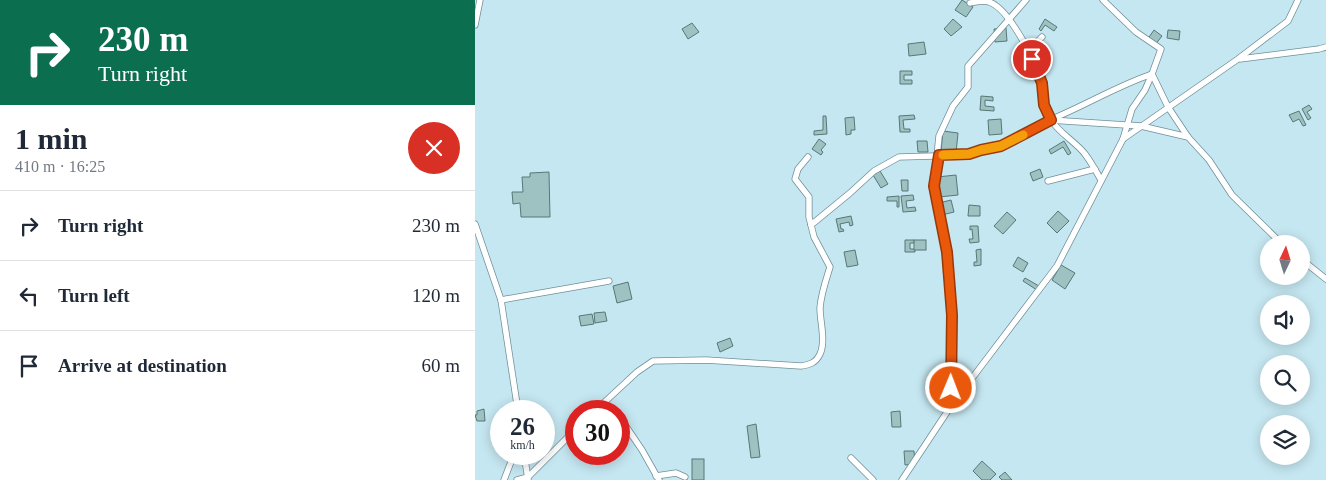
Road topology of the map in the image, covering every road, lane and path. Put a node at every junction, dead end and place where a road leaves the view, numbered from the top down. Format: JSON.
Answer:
{"nodes":[{"id":1,"x":480,"y":0,"type":"edge"},
{"id":2,"x":1026,"y":0,"type":"edge"},
{"id":3,"x":1103,"y":0,"type":"edge"},
{"id":4,"x":1298,"y":0,"type":"edge"},
{"id":5,"x":970,"y":3,"type":"dead end"},
{"id":6,"x":1010,"y":19,"type":"junction"},
{"id":7,"x":475,"y":25,"type":"edge"},
{"id":8,"x":1042,"y":37,"type":"dead end"},
{"id":9,"x":1326,"y":47,"type":"edge"},
{"id":10,"x":1028,"y":51,"type":"junction"},
{"id":11,"x":1238,"y":59,"type":"junction"},
{"id":12,"x":1152,"y":74,"type":"junction"},
{"id":13,"x":1168,"y":107,"type":"junction"},
{"id":14,"x":1051,"y":120,"type":"junction"},
{"id":15,"x":1127,"y":125,"type":"junction"},
{"id":16,"x":1141,"y":126,"type":"junction"},
{"id":17,"x":1188,"y":136,"type":"junction"},
{"id":18,"x":1123,"y":139,"type":"junction"},
{"id":19,"x":939,"y":155,"type":"junction"},
{"id":20,"x":808,"y":157,"type":"dead end"},
{"id":21,"x":1095,"y":169,"type":"junction"},
{"id":22,"x":1101,"y":180,"type":"junction"},
{"id":23,"x":1047,"y":181,"type":"dead end"},
{"id":24,"x":475,"y":224,"type":"edge"},
{"id":25,"x":811,"y":225,"type":"junction"},
{"id":26,"x":1273,"y":235,"type":"edge"},
{"id":27,"x":1310,"y":266,"type":"edge"},
{"id":28,"x":1326,"y":279,"type":"edge"},
{"id":29,"x":609,"y":281,"type":"dead end"},
{"id":30,"x":501,"y":300,"type":"junction"},
{"id":31,"x":516,"y":400,"type":"edge"},
{"id":32,"x":608,"y":400,"type":"edge"},
{"id":33,"x":951,"y":406,"type":"junction"},
{"id":34,"x":630,"y":432,"type":"edge"},
{"id":35,"x":565,"y":440,"type":"edge"},
{"id":36,"x":851,"y":458,"type":"dead end"},
{"id":37,"x":510,"y":465,"type":"edge"},
{"id":38,"x":526,"y":465,"type":"edge"},
{"id":39,"x":685,"y":477,"type":"dead end"},
{"id":40,"x":658,"y":478,"type":"edge"},
{"id":41,"x":528,"y":479,"type":"edge"},
{"id":42,"x":504,"y":480,"type":"edge"},
{"id":43,"x":517,"y":480,"type":"edge"},
{"id":44,"x":873,"y":480,"type":"edge"},
{"id":45,"x":902,"y":480,"type":"edge"}],
"edges":[{"from":1,"to":7,"type":"street"},
{"from":2,"to":6,"type":"street"},
{"from":3,"to":12,"type":"street"},
{"from":4,"to":11,"type":"street"},
{"from":5,"to":6,"type":"street"},
{"from":6,"to":10,"type":"street"},
{"from":6,"to":19,"type":"street"},
{"from":8,"to":10,"type":"street"},
{"from":9,"to":11,"type":"street"},
{"from":10,"to":14,"type":"street"},
{"from":11,"to":13,"type":"street"},
{"from":12,"to":13,"type":"street"},
{"from":12,"to":14,"type":"street"},
{"from":12,"to":15,"type":"street"},
{"from":13,"to":16,"type":"street"},
{"from":13,"to":17,"type":"street"},
{"from":14,"to":15,"type":"street"},
{"from":14,"to":19,"type":"street"},
{"from":14,"to":21,"type":"street"},
{"from":15,"to":16,"type":"street"},
{"from":15,"to":18,"type":"street"},
{"from":16,"to":17,"type":"street"},
{"from":16,"to":18,"type":"street"},
{"from":17,"to":26,"type":"street"},
{"from":18,"to":22,"type":"street"},
{"from":19,"to":25,"type":"street"},
{"from":19,"to":33,"type":"street"},
{"from":20,"to":25,"type":"street"},
{"from":21,"to":22,"type":"street"},
{"from":21,"to":23,"type":"street"},
{"from":22,"to":33,"type":"street"},
{"from":24,"to":30,"type":"street"},
{"from":25,"to":32,"type":"street"},
{"from":27,"to":28,"type":"street"},
{"from":29,"to":30,"type":"street"},
{"from":30,"to":31,"type":"street"},
{"from":33,"to":45,"type":"street"},
{"from":34,"to":40,"type":"street"},
{"from":35,"to":41,"type":"street"},
{"from":36,"to":44,"type":"street"},
{"from":37,"to":42,"type":"street"},
{"from":38,"to":41,"type":"street"},
{"from":39,"to":40,"type":"street"},
{"from":41,"to":43,"type":"street"}]}
